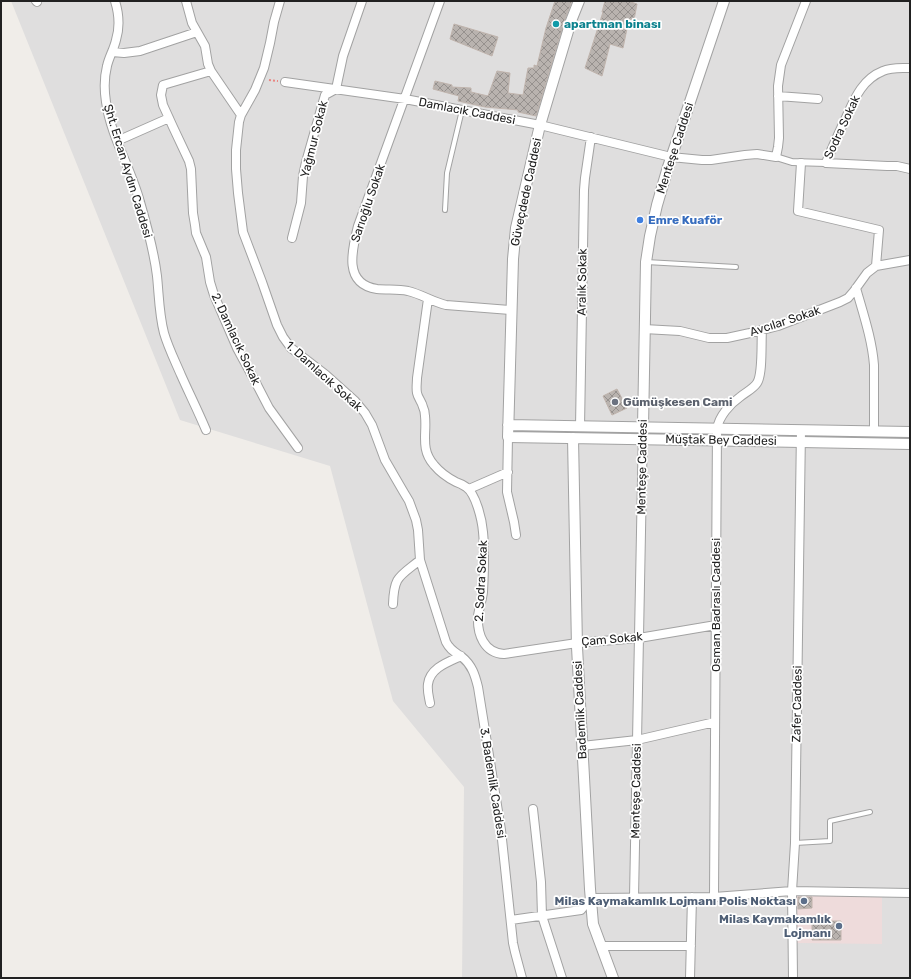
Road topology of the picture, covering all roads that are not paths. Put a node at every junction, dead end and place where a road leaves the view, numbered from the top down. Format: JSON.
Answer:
{"nodes":[{"id":1,"x":115,"y":1,"type":"edge"},
{"id":2,"x":186,"y":1,"type":"edge"},
{"id":3,"x":280,"y":1,"type":"edge"},
{"id":4,"x":362,"y":1,"type":"edge"},
{"id":5,"x":440,"y":1,"type":"edge"},
{"id":6,"x":579,"y":1,"type":"edge"},
{"id":7,"x":724,"y":1,"type":"edge"},
{"id":8,"x":806,"y":1,"type":"edge"},
{"id":9,"x":197,"y":32,"type":"junction"},
{"id":10,"x":112,"y":52,"type":"junction"},
{"id":11,"x":910,"y":68,"type":"edge"},
{"id":12,"x":211,"y":71,"type":"junction"},
{"id":13,"x":285,"y":82,"type":"road end"},
{"id":14,"x":336,"y":89,"type":"junction"},
{"id":15,"x":778,"y":96,"type":"junction"},
{"id":16,"x":405,"y":99,"type":"junction"},
{"id":17,"x":818,"y":100,"type":"dead end"},
{"id":18,"x":462,"y":110,"type":"junction"},
{"id":19,"x":241,"y":115,"type":"junction"},
{"id":20,"x":169,"y":118,"type":"junction"},
{"id":21,"x":540,"y":125,"type":"junction"},
{"id":22,"x":591,"y":138,"type":"junction"},
{"id":23,"x":117,"y":141,"type":"junction"},
{"id":24,"x":776,"y":156,"type":"junction"},
{"id":25,"x":671,"y":157,"type":"junction"},
{"id":26,"x":801,"y":163,"type":"junction"},
{"id":27,"x":826,"y":163,"type":"junction"},
{"id":28,"x":910,"y":169,"type":"edge"},
{"id":29,"x":445,"y":210,"type":"dead end"},
{"id":30,"x":292,"y":238,"type":"dead end"},
{"id":31,"x":910,"y":260,"type":"edge"},
{"id":32,"x":646,"y":262,"type":"junction"},
{"id":33,"x":876,"y":266,"type":"junction"},
{"id":34,"x":736,"y":267,"type":"dead end"},
{"id":35,"x":856,"y":288,"type":"junction"},
{"id":36,"x":428,"y":299,"type":"junction"},
{"id":37,"x":511,"y":310,"type":"junction"},
{"id":38,"x":644,"y":329,"type":"junction"},
{"id":39,"x":762,"y":330,"type":"junction"},
{"id":40,"x":508,"y":425,"type":"junction"},
{"id":41,"x":580,"y":426,"type":"junction"},
{"id":42,"x":643,"y":427,"type":"junction"},
{"id":43,"x":717,"y":429,"type":"junction"},
{"id":44,"x":206,"y":430,"type":"dead end"},
{"id":45,"x":801,"y":430,"type":"junction"},
{"id":46,"x":874,"y":431,"type":"junction"},
{"id":47,"x":910,"y":432,"type":"edge"},
{"id":48,"x":508,"y":437,"type":"junction"},
{"id":49,"x":573,"y":438,"type":"junction"},
{"id":50,"x":642,"y":439,"type":"junction"},
{"id":51,"x":717,"y":440,"type":"junction"},
{"id":52,"x":801,"y":442,"type":"junction"},
{"id":53,"x":910,"y":444,"type":"edge"},
{"id":54,"x":298,"y":448,"type":"dead end"},
{"id":55,"x":508,"y":472,"type":"junction"},
{"id":56,"x":469,"y":489,"type":"junction"},
{"id":57,"x":516,"y":535,"type":"dead end"},
{"id":58,"x":420,"y":560,"type":"junction"},
{"id":59,"x":394,"y":604,"type":"dead end"},
{"id":60,"x":716,"y":625,"type":"junction"},
{"id":61,"x":639,"y":638,"type":"junction"},
{"id":62,"x":576,"y":643,"type":"junction"},
{"id":63,"x":509,"y":653,"type":"joint"},
{"id":64,"x":461,"y":656,"type":"junction"},
{"id":65,"x":430,"y":703,"type":"dead end"},
{"id":66,"x":715,"y":722,"type":"junction"},
{"id":67,"x":637,"y":740,"type":"junction"},
{"id":68,"x":582,"y":746,"type":"junction"},
{"id":69,"x":533,"y":809,"type":"dead end"},
{"id":70,"x":870,"y":812,"type":"dead end"},
{"id":71,"x":795,"y":843,"type":"junction"},
{"id":72,"x":792,"y":891,"type":"junction"},
{"id":73,"x":910,"y":893,"type":"edge"},
{"id":74,"x":692,"y":897,"type":"junction"},
{"id":75,"x":714,"y":897,"type":"junction"},
{"id":76,"x":590,"y":898,"type":"junction"},
{"id":77,"x":634,"y":898,"type":"junction"},
{"id":78,"x":542,"y":916,"type":"junction"},
{"id":79,"x":511,"y":920,"type":"junction"},
{"id":80,"x":601,"y":946,"type":"junction"},
{"id":81,"x":691,"y":946,"type":"junction"},
{"id":82,"x":522,"y":978,"type":"edge"},
{"id":83,"x":562,"y":978,"type":"edge"},
{"id":84,"x":613,"y":978,"type":"edge"},
{"id":85,"x":690,"y":978,"type":"edge"},
{"id":86,"x":793,"y":978,"type":"edge"}],
"edges":[{"from":1,"to":10,"type":"street","name":"Şht. Ercan Aydın Caddesi"},
{"from":2,"to":9,"type":"street"},
{"from":3,"to":19,"type":"street","name":"1. Damlacık Sokak"},
{"from":4,"to":14,"type":"street","name":"Yağmur Sokak"},
{"from":5,"to":16,"type":"street","name":"Sarıoğlu Sokak"},
{"from":6,"to":21,"type":"street","name":"Güveçdede Caddesi"},
{"from":7,"to":25,"type":"street","name":"Menteşe Caddesi"},
{"from":8,"to":15,"type":"street"},
{"from":9,"to":10,"type":"street"},
{"from":9,"to":12,"type":"street"},
{"from":10,"to":23,"type":"street","name":"Şht. Ercan Aydın Caddesi"},
{"from":11,"to":27,"type":"street","name":"Sodra Sokak"},
{"from":12,"to":19,"type":"street"},
{"from":12,"to":20,"type":"street","name":"2. Damlacık Sokak"},
{"from":13,"to":14,"type":"street","name":"Damlacık Caddesi"},
{"from":14,"to":16,"type":"street","name":"Damlacık Caddesi"},
{"from":14,"to":30,"type":"street","name":"Yağmur Sokak"},
{"from":15,"to":17,"type":"street"},
{"from":15,"to":24,"type":"street"},
{"from":16,"to":18,"type":"street","name":"Damlacık Caddesi"},
{"from":16,"to":36,"type":"street","name":"Sarıoğlu Sokak"},
{"from":18,"to":21,"type":"street","name":"Damlacık Caddesi"},
{"from":18,"to":29,"type":"lane"},
{"from":19,"to":58,"type":"street","name":"1. Damlacık Sokak"},
{"from":20,"to":23,"type":"street"},
{"from":20,"to":54,"type":"street","name":"2. Damlacık Sokak"},
{"from":21,"to":22,"type":"street","name":"Damlacık Caddesi"},
{"from":21,"to":37,"type":"street","name":"Güveçdede Caddesi"},
{"from":22,"to":25,"type":"street","name":"Damlacık Caddesi"},
{"from":22,"to":41,"type":"street","name":"Aralık Sokak"},
{"from":23,"to":44,"type":"street","name":"Şht. Ercan Aydın Caddesi"},
{"from":24,"to":25,"type":"street","name":"Sodra Sokak"},
{"from":24,"to":26,"type":"street","name":"Sodra Sokak"},
{"from":25,"to":32,"type":"street","name":"Menteşe Caddesi"},
{"from":26,"to":27,"type":"street","name":"Sodra Sokak"},
{"from":26,"to":33,"type":"street"},
{"from":27,"to":28,"type":"street"},
{"from":31,"to":33,"type":"street"},
{"from":32,"to":34,"type":"lane"},
{"from":32,"to":38,"type":"street","name":"Menteşe Caddesi"},
{"from":33,"to":35,"type":"street","name":"Avcılar Sokak"},
{"from":35,"to":39,"type":"street","name":"Avcılar Sokak"},
{"from":35,"to":46,"type":"street"},
{"from":36,"to":37,"type":"street","name":"Sarıoğlu Sokak"},
{"from":36,"to":56,"type":"street"},
{"from":37,"to":40,"type":"street","name":"Güveçdede Caddesi"},
{"from":38,"to":39,"type":"street","name":"Avcılar Sokak"},
{"from":38,"to":42,"type":"street","name":"Menteşe Caddesi"},
{"from":39,"to":43,"type":"street","name":"Osman Badraslı Caddesi"},
{"from":40,"to":41,"type":"street","name":"Müştak Bey Caddesi"},
{"from":40,"to":48,"type":"street","name":"Güveçdede Caddesi"},
{"from":41,"to":42,"type":"street","name":"Müştak Bey Caddesi"},
{"from":42,"to":43,"type":"street","name":"Müştak Bey Caddesi"},
{"from":42,"to":50,"type":"street","name":"Menteşe Caddesi"},
{"from":43,"to":45,"type":"street","name":"Müştak Bey Caddesi"},
{"from":43,"to":51,"type":"street","name":"Osman Badraslı Caddesi"},
{"from":45,"to":46,"type":"street","name":"Müştak Bey Caddesi"},
{"from":45,"to":52,"type":"street","name":"Zafer Caddesi"},
{"from":46,"to":47,"type":"street","name":"Müştak Bey Caddesi"},
{"from":48,"to":49,"type":"street","name":"Müştak Bey Caddesi"},
{"from":48,"to":55,"type":"street"},
{"from":49,"to":50,"type":"street","name":"Müştak Bey Caddesi"},
{"from":49,"to":62,"type":"street","name":"Bademlik Caddesi"},
{"from":50,"to":51,"type":"street","name":"Müştak Bey Caddesi"},
{"from":50,"to":61,"type":"street","name":"Menteşe Caddesi"},
{"from":51,"to":52,"type":"street","name":"Müştak Bey Caddesi"},
{"from":51,"to":60,"type":"street","name":"Osman Badraslı Caddesi"},
{"from":52,"to":53,"type":"street","name":"Müştak Bey Caddesi"},
{"from":52,"to":71,"type":"street","name":"Zafer Caddesi"},
{"from":55,"to":56,"type":"street"},
{"from":55,"to":57,"type":"street"},
{"from":56,"to":63,"type":"street","name":"2. Sodra Sokak"},
{"from":58,"to":59,"type":"street"},
{"from":58,"to":64,"type":"street","name":"1. Damlacık Sokak"},
{"from":60,"to":61,"type":"street","name":"Çam Sokak"},
{"from":60,"to":66,"type":"street","name":"Osman Badraslı Caddesi"},
{"from":61,"to":62,"type":"street","name":"Çam Sokak"},
{"from":61,"to":67,"type":"street","name":"Menteşe Caddesi"},
{"from":62,"to":63,"type":"street","name":"Çam Sokak"},
{"from":62,"to":68,"type":"street","name":"Bademlik Caddesi"},
{"from":64,"to":65,"type":"street"},
{"from":64,"to":79,"type":"street","name":"3. Bademlik Caddesi"},
{"from":66,"to":67,"type":"street"},
{"from":66,"to":75,"type":"street","name":"Osman Badraslı Caddesi"},
{"from":67,"to":68,"type":"street"},
{"from":67,"to":77,"type":"street","name":"Menteşe Caddesi"},
{"from":68,"to":76,"type":"street","name":"Bademlik Caddesi"},
{"from":69,"to":78,"type":"street"},
{"from":70,"to":71,"type":"lane"},
{"from":71,"to":72,"type":"street","name":"Zafer Caddesi"},
{"from":72,"to":73,"type":"street"},
{"from":72,"to":75,"type":"street"},
{"from":72,"to":86,"type":"street","name":"Zafer Caddesi"},
{"from":74,"to":75,"type":"street"},
{"from":74,"to":77,"type":"street"},
{"from":74,"to":81,"type":"street"},
{"from":76,"to":77,"type":"street"},
{"from":76,"to":78,"type":"street"},
{"from":76,"to":80,"type":"street","name":"Bademlik Caddesi"},
{"from":78,"to":79,"type":"street"},
{"from":78,"to":83,"type":"street"},
{"from":79,"to":82,"type":"street","name":"3. Bademlik Caddesi"},
{"from":80,"to":81,"type":"street"},
{"from":80,"to":84,"type":"street","name":"Bademlik Caddesi"},
{"from":81,"to":85,"type":"street"}]}
